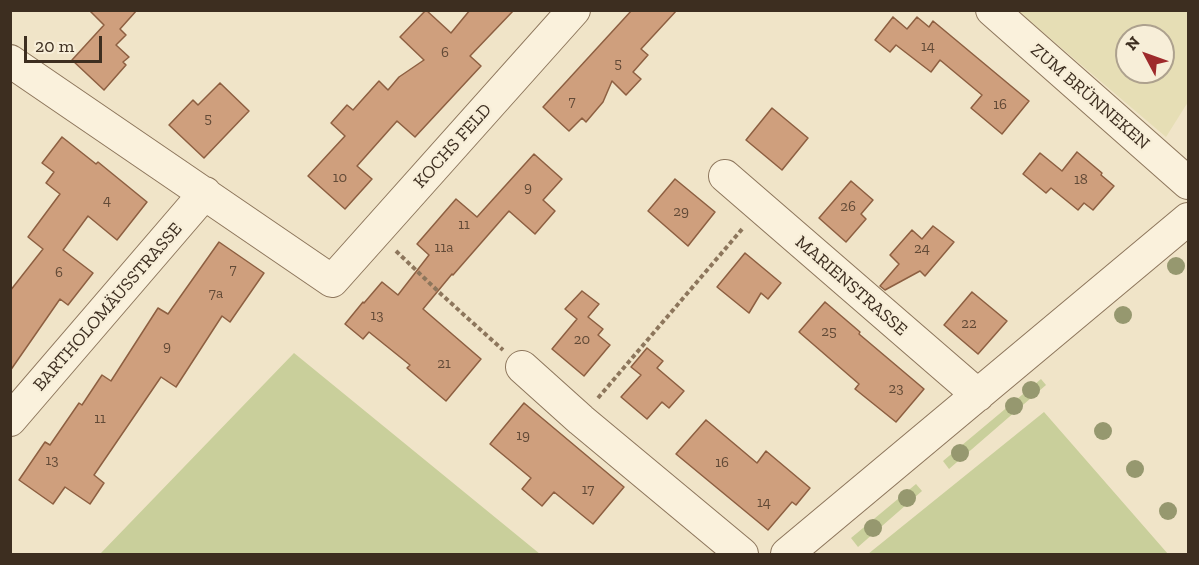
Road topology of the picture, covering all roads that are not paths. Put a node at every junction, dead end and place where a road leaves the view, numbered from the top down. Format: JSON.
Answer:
{"nodes":[{"id":1,"x":574,"y":10,"type":"edge"},
{"id":2,"x":992,"y":10,"type":"edge"},
{"id":3,"x":10,"y":61,"type":"edge"},
{"id":4,"x":725,"y":176,"type":"dead end"},
{"id":5,"x":1188,"y":183,"type":"edge"},
{"id":6,"x":205,"y":193,"type":"junction"},
{"id":7,"x":1188,"y":219,"type":"edge"},
{"id":8,"x":522,"y":367,"type":"road end"},
{"id":9,"x":978,"y":395,"type":"junction"},
{"id":10,"x":10,"y":420,"type":"edge"},
{"id":11,"x":742,"y":555,"type":"edge"},
{"id":12,"x":787,"y":555,"type":"edge"}],
"edges":[{"from":1,"to":6,"type":"street","name":"KOCHS FELD"},
{"from":2,"to":5,"type":"street","name":"ZUM BRÜNNEKEN"},
{"from":3,"to":6,"type":"street"},
{"from":4,"to":9,"type":"street","name":"MARIENSTRASSE"},
{"from":6,"to":10,"type":"street","name":"BARTHOLOMÄUSSTRASSE"},
{"from":7,"to":9,"type":"street"},
{"from":8,"to":11,"type":"street"},
{"from":9,"to":12,"type":"street"}]}
